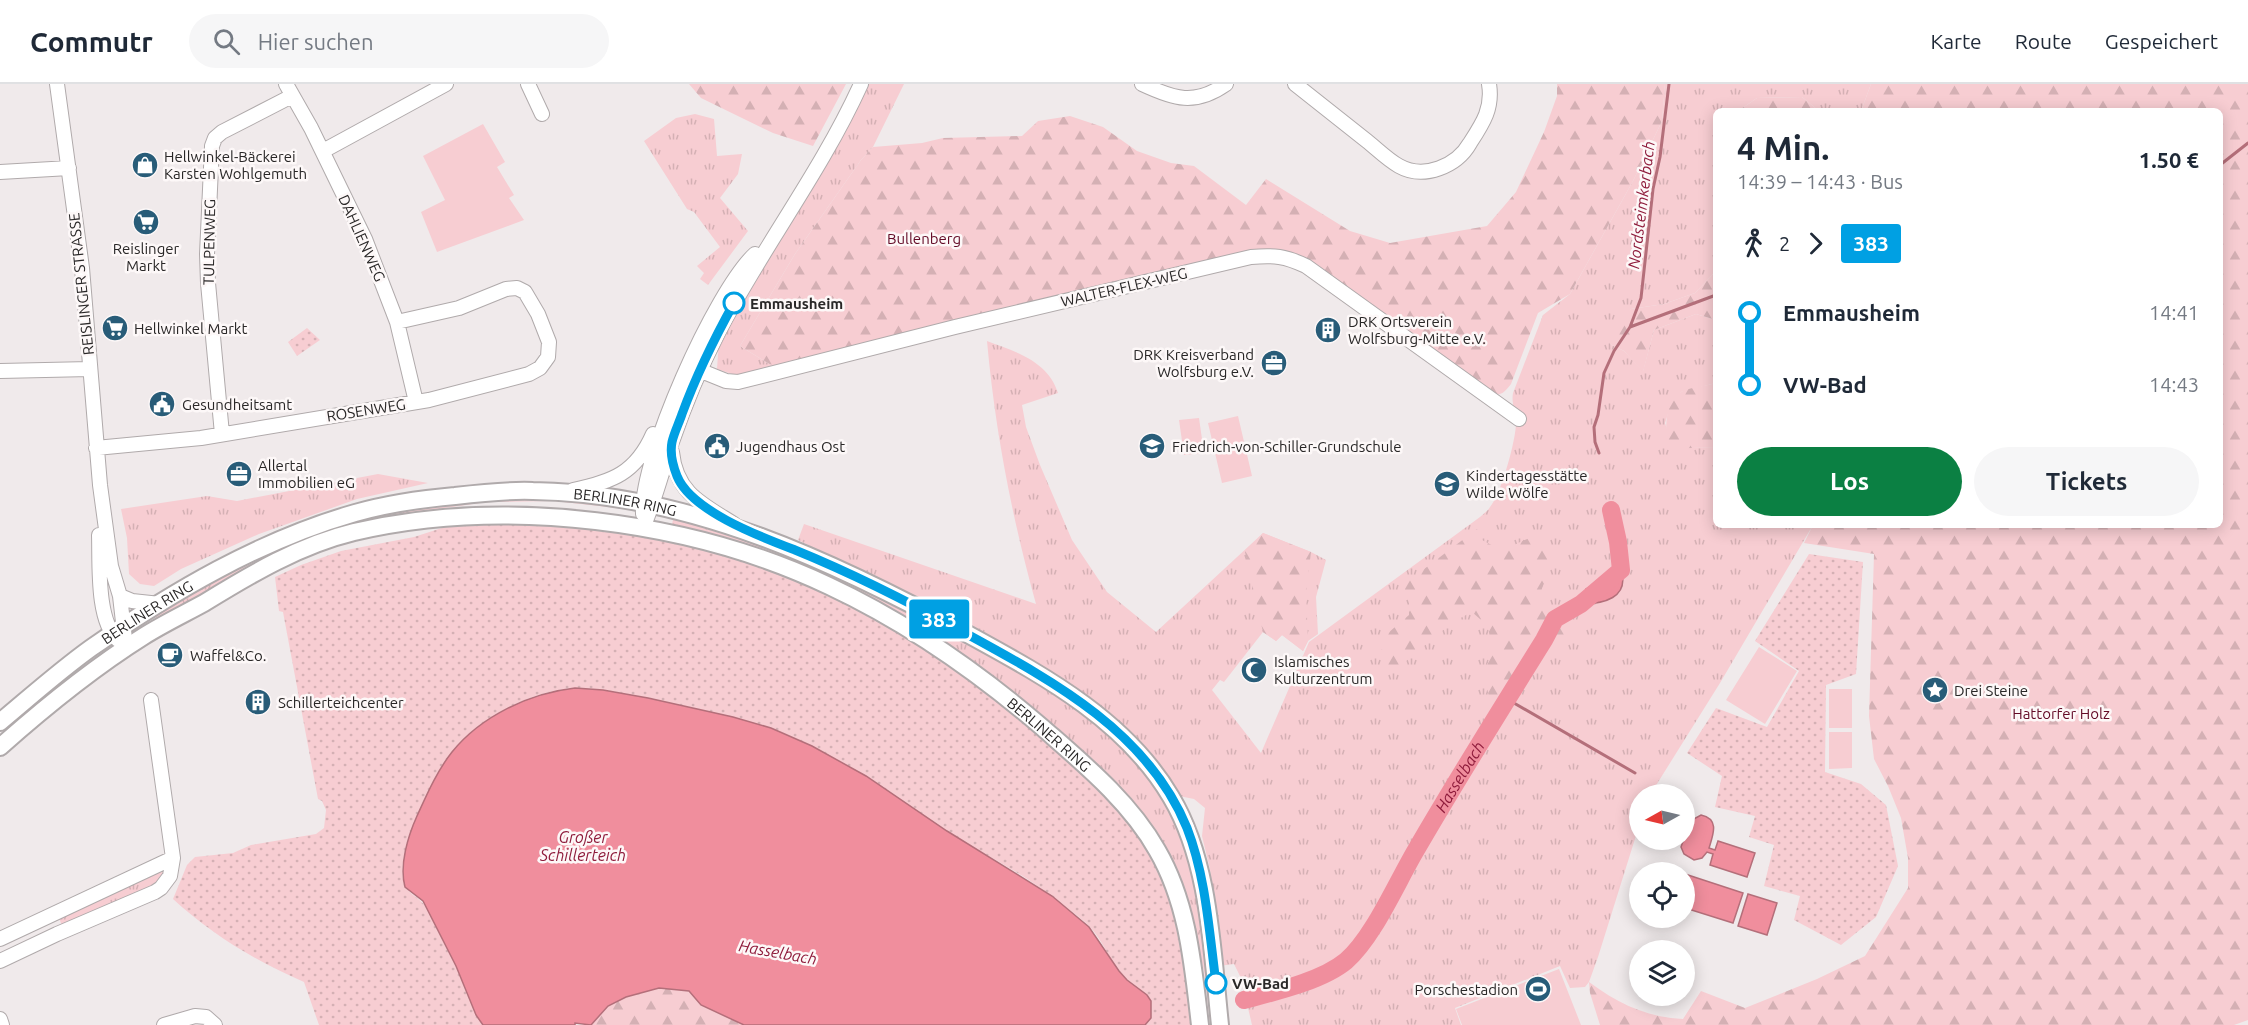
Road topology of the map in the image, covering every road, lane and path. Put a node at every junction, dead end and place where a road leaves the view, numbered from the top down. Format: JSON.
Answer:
{"nodes":[{"id":1,"x":57,"y":84,"type":"edge"},
{"id":2,"x":446,"y":84,"type":"edge"},
{"id":3,"x":528,"y":84,"type":"edge"},
{"id":4,"x":861,"y":84,"type":"edge"},
{"id":5,"x":1142,"y":84,"type":"edge"},
{"id":6,"x":1226,"y":84,"type":"edge"},
{"id":7,"x":1295,"y":84,"type":"edge"},
{"id":8,"x":1490,"y":84,"type":"edge"},
{"id":9,"x":289,"y":90,"type":"edge"},
{"id":10,"x":542,"y":114,"type":"dead end"},
{"id":11,"x":323,"y":152,"type":"junction"},
{"id":12,"x":69,"y":168,"type":"junction"},
{"id":13,"x":0,"y":172,"type":"edge"},
{"id":14,"x":397,"y":322,"type":"junction"},
{"id":15,"x":90,"y":369,"type":"junction"},
{"id":16,"x":694,"y":369,"type":"junction"},
{"id":17,"x":0,"y":371,"type":"edge"},
{"id":18,"x":675,"y":396,"type":"junction"},
{"id":19,"x":417,"y":402,"type":"junction"},
{"id":20,"x":1519,"y":419,"type":"dead end"},
{"id":21,"x":222,"y":434,"type":"junction"},
{"id":22,"x":671,"y":444,"type":"junction"},
{"id":23,"x":96,"y":448,"type":"junction"},
{"id":24,"x":100,"y":485,"type":"junction"},
{"id":25,"x":564,"y":492,"type":"junction"},
{"id":26,"x":647,"y":504,"type":"junction"},
{"id":27,"x":644,"y":528,"type":"junction"},
{"id":28,"x":747,"y":531,"type":"junction"},
{"id":29,"x":120,"y":596,"type":"junction"},
{"id":30,"x":160,"y":604,"type":"junction"},
{"id":31,"x":118,"y":631,"type":"junction"},
{"id":32,"x":126,"y":648,"type":"junction"},
{"id":33,"x":151,"y":700,"type":"dead end"},
{"id":34,"x":0,"y":722,"type":"edge"},
{"id":35,"x":0,"y":747,"type":"edge"},
{"id":36,"x":173,"y":862,"type":"junction"},
{"id":37,"x":49,"y":915,"type":"junction"},
{"id":38,"x":57,"y":934,"type":"junction"},
{"id":39,"x":0,"y":939,"type":"edge"},
{"id":40,"x":0,"y":961,"type":"edge"},
{"id":41,"x":0,"y":1019,"type":"edge"},
{"id":42,"x":2,"y":1025,"type":"edge"},
{"id":43,"x":164,"y":1025,"type":"edge"},
{"id":44,"x":215,"y":1025,"type":"edge"},
{"id":45,"x":1200,"y":1025,"type":"edge"},
{"id":46,"x":1220,"y":1025,"type":"edge"}],
"edges":[{"from":1,"to":12,"type":"street","name":"REISLINGER STRASSE"},
{"from":2,"to":11,"type":"street"},
{"from":3,"to":10,"type":"street"},
{"from":4,"to":16,"type":"street"},
{"from":5,"to":6,"type":"street"},
{"from":7,"to":8,"type":"street"},
{"from":9,"to":11,"type":"street","name":"DAHLIENWEG"},
{"from":9,"to":21,"type":"street","name":"TULPENWEG"},
{"from":11,"to":14,"type":"street","name":"DAHLIENWEG"},
{"from":12,"to":13,"type":"street"},
{"from":12,"to":15,"type":"street","name":"REISLINGER STRASSE"},
{"from":14,"to":19,"type":"street","name":"DAHLIENWEG"},
{"from":14,"to":19,"type":"street","name":"ROSENWEG"},
{"from":15,"to":17,"type":"street"},
{"from":15,"to":23,"type":"street","name":"REISLINGER STRASSE"},
{"from":16,"to":18,"type":"street"},
{"from":16,"to":20,"type":"street","name":"WALTER-FLEX-WEG"},
{"from":16,"to":22,"type":"street"},
{"from":18,"to":25,"type":"street"},
{"from":18,"to":26,"type":"street"},
{"from":19,"to":21,"type":"street","name":"ROSENWEG"},
{"from":21,"to":23,"type":"street","name":"ROSENWEG"},
{"from":22,"to":26,"type":"street"},
{"from":22,"to":28,"type":"street"},
{"from":23,"to":24,"type":"street","name":"REISLINGER STRASSE"},
{"from":24,"to":29,"type":"street","name":"REISLINGER STRASSE"},
{"from":24,"to":31,"type":"street","name":"REISLINGER STRASSE"},
{"from":25,"to":26,"type":"main road","name":"BERLINER RING"},
{"from":25,"to":30,"type":"main road","name":"BERLINER RING"},
{"from":26,"to":27,"type":"street"},
{"from":26,"to":28,"type":"main road","name":"BERLINER RING"},
{"from":27,"to":32,"type":"main road","name":"BERLINER RING"},
{"from":27,"to":45,"type":"main road","name":"BERLINER RING"},
{"from":28,"to":46,"type":"main road","name":"BERLINER RING"},
{"from":29,"to":30,"type":"street"},
{"from":29,"to":31,"type":"street","name":"REISLINGER STRASSE"},
{"from":30,"to":31,"type":"main road","name":"BERLINER RING"},
{"from":31,"to":32,"type":"street","name":"REISLINGER STRASSE"},
{"from":31,"to":34,"type":"main road","name":"BERLINER RING"},
{"from":32,"to":35,"type":"main road","name":"BERLINER RING"},
{"from":33,"to":36,"type":"street"},
{"from":36,"to":37,"type":"street"},
{"from":36,"to":38,"type":"street"},
{"from":37,"to":38,"type":"street"},
{"from":37,"to":39,"type":"street"},
{"from":38,"to":40,"type":"street"},
{"from":41,"to":42,"type":"street"},
{"from":43,"to":44,"type":"street"}]}
